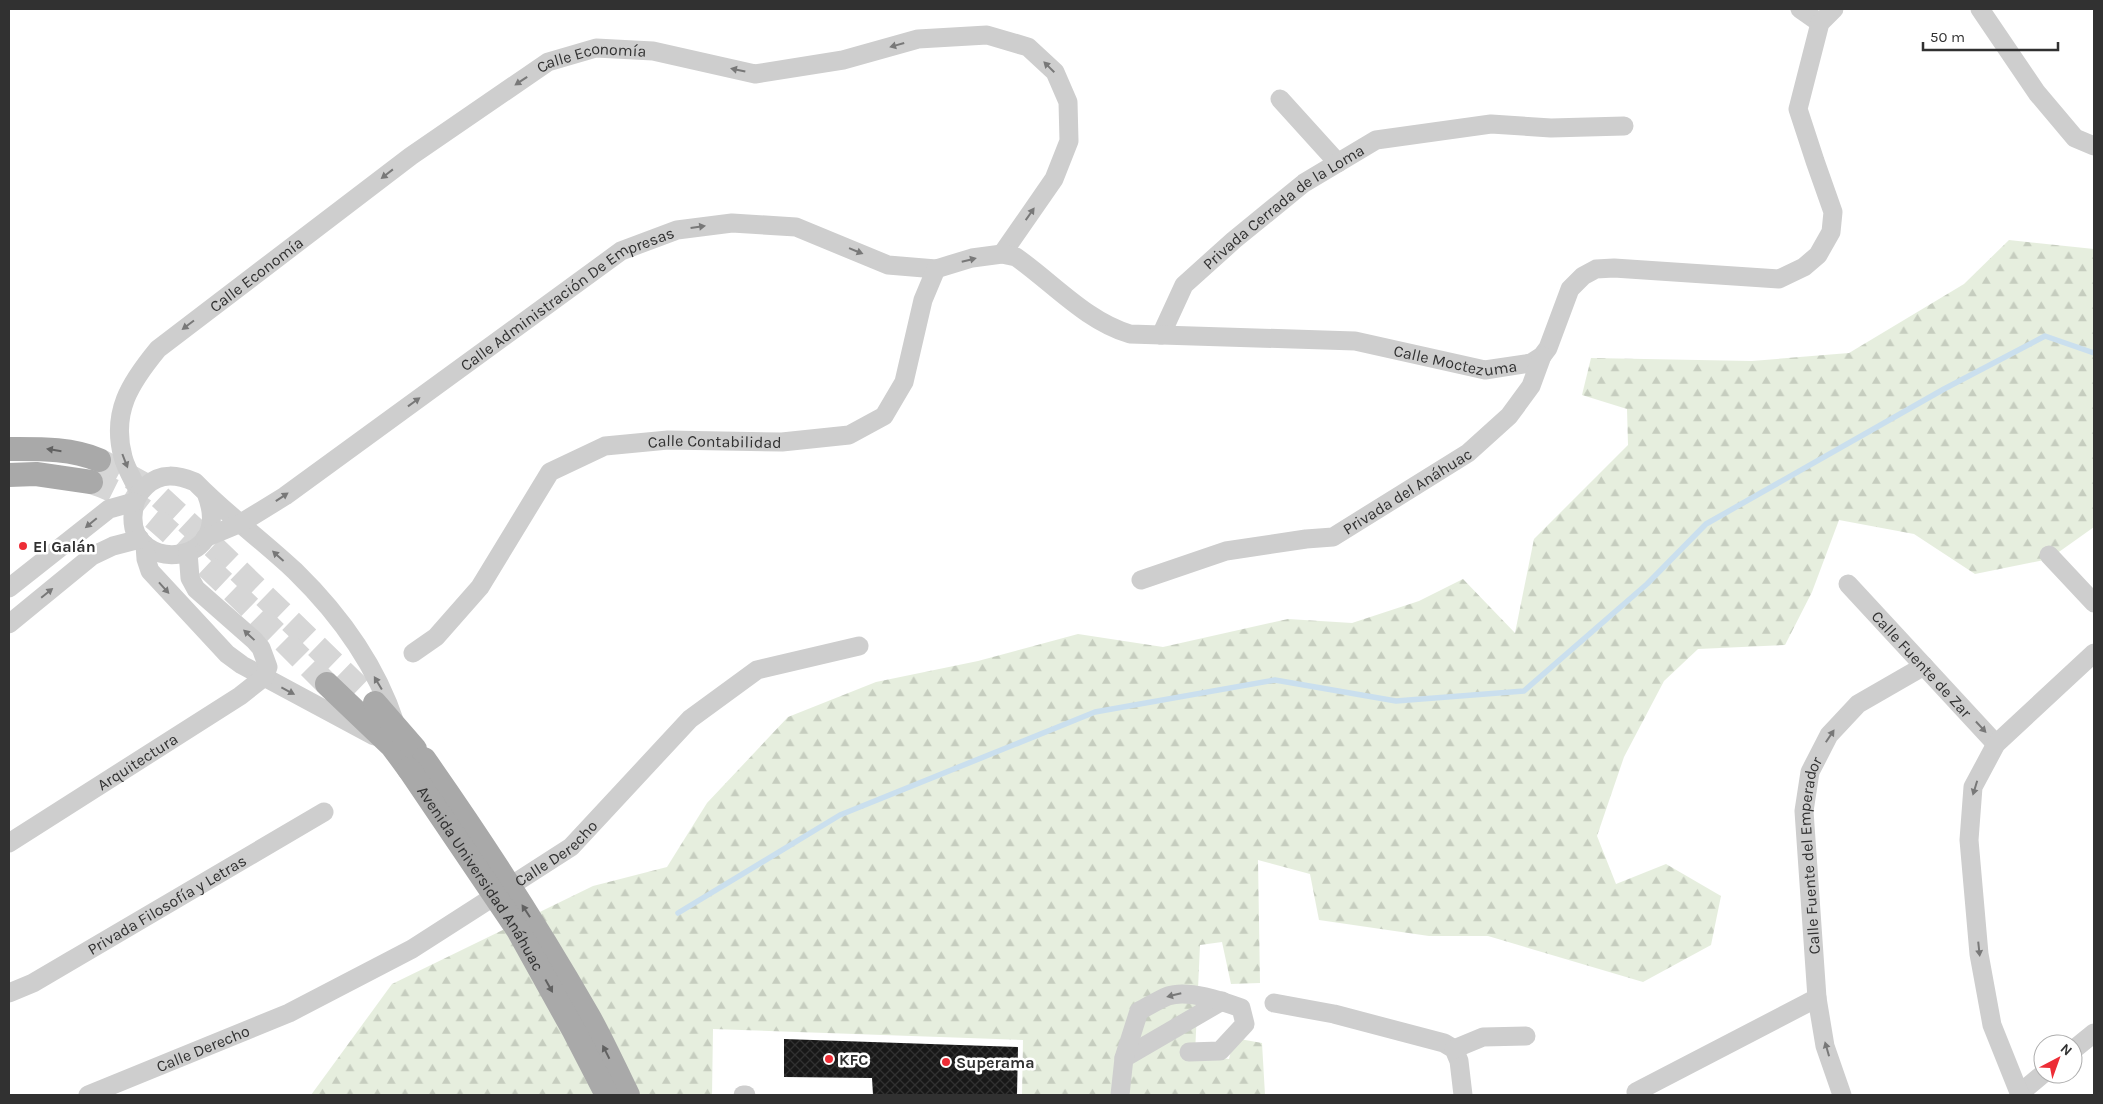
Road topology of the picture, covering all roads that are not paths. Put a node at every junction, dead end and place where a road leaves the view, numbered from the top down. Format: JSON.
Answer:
{"nodes":[{"id":1,"x":1800,"y":9,"type":"edge"},
{"id":2,"x":1834,"y":9,"type":"edge"},
{"id":3,"x":1980,"y":9,"type":"edge"},
{"id":4,"x":1820,"y":24,"type":"junction"},
{"id":5,"x":1280,"y":99,"type":"dead end"},
{"id":6,"x":1624,"y":126,"type":"dead end"},
{"id":7,"x":2094,"y":146,"type":"edge"},
{"id":8,"x":1338,"y":163,"type":"junction"},
{"id":9,"x":1002,"y":254,"type":"junction"},
{"id":10,"x":936,"y":269,"type":"junction"},
{"id":11,"x":1161,"y":335,"type":"junction"},
{"id":12,"x":1542,"y":356,"type":"junction"},
{"id":13,"x":9,"y":449,"type":"edge"},
{"id":14,"x":99,"y":460,"type":"tunnel mouth"},
{"id":15,"x":9,"y":476,"type":"edge"},
{"id":16,"x":91,"y":482,"type":"tunnel mouth"},
{"id":17,"x":206,"y":493,"type":"junction"},
{"id":18,"x":137,"y":497,"type":"junction"},
{"id":19,"x":241,"y":523,"type":"junction"},
{"id":20,"x":205,"y":538,"type":"junction"},
{"id":21,"x":143,"y":542,"type":"junction"},
{"id":22,"x":188,"y":552,"type":"junction"},
{"id":23,"x":2050,"y":555,"type":"dead end"},
{"id":24,"x":1141,"y":580,"type":"dead end"},
{"id":25,"x":1848,"y":584,"type":"dead end"},
{"id":26,"x":9,"y":588,"type":"edge"},
{"id":27,"x":2094,"y":603,"type":"edge"},
{"id":28,"x":9,"y":624,"type":"edge"},
{"id":29,"x":859,"y":646,"type":"dead end"},
{"id":30,"x":413,"y":653,"type":"dead end"},
{"id":31,"x":2094,"y":653,"type":"edge"},
{"id":32,"x":1924,"y":666,"type":"junction"},
{"id":33,"x":264,"y":677,"type":"junction"},
{"id":34,"x":327,"y":684,"type":"tunnel mouth"},
{"id":35,"x":375,"y":702,"type":"tunnel mouth"},
{"id":36,"x":394,"y":737,"type":"junction"},
{"id":37,"x":1996,"y":744,"type":"junction"},
{"id":38,"x":417,"y":764,"type":"junction"},
{"id":39,"x":324,"y":812,"type":"dead end"},
{"id":40,"x":9,"y":843,"type":"edge"},
{"id":41,"x":9,"y":993,"type":"edge"},
{"id":42,"x":1817,"y":998,"type":"junction"},
{"id":43,"x":1222,"y":1000,"type":"junction"},
{"id":44,"x":1274,"y":1003,"type":"dead end"},
{"id":45,"x":2094,"y":1033,"type":"edge"},
{"id":46,"x":1526,"y":1036,"type":"dead end"},
{"id":47,"x":2083,"y":1042,"type":"edge"},
{"id":48,"x":1454,"y":1049,"type":"junction"},
{"id":49,"x":1189,"y":1052,"type":"dead end"},
{"id":50,"x":1124,"y":1058,"type":"junction"},
{"id":51,"x":2033,"y":1083,"type":"edge"},
{"id":52,"x":1636,"y":1092,"type":"dead end"},
{"id":53,"x":2020,"y":1094,"type":"edge"},
{"id":54,"x":88,"y":1095,"type":"edge"},
{"id":55,"x":607,"y":1095,"type":"edge"},
{"id":56,"x":628,"y":1095,"type":"edge"},
{"id":57,"x":1120,"y":1095,"type":"edge"},
{"id":58,"x":1463,"y":1095,"type":"edge"},
{"id":59,"x":1842,"y":1095,"type":"edge"}],
"edges":[{"from":1,"to":4,"type":"street"},
{"from":2,"to":4,"type":"street","name":"Calle Moctezuma"},
{"from":3,"to":7,"type":"street"},
{"from":4,"to":12,"type":"street","name":"Calle Moctezuma"},
{"from":5,"to":8,"type":"street"},
{"from":6,"to":8,"type":"street","name":"Privada Cerrada de la Loma"},
{"from":8,"to":11,"type":"street","name":"Privada Cerrada de la Loma"},
{"from":10,"to":9,"type":"street","one_way":true},
{"from":9,"to":11,"type":"street","name":"Calle Moctezuma"},
{"from":9,"to":18,"type":"street","name":"Calle Economía","one_way":true},
{"from":19,"to":10,"type":"street","name":"Calle Administración De Empresas","one_way":true},
{"from":10,"to":30,"type":"street","name":"Calle Contabilidad"},
{"from":11,"to":12,"type":"street","name":"Calle Moctezuma"},
{"from":12,"to":24,"type":"street","name":"Privada del Anáhuac"},
{"from":14,"to":13,"type":"main road","one_way":true},
{"from":15,"to":16,"type":"main road"},
{"from":17,"to":18,"type":"street"},
{"from":17,"to":19,"type":"street"},
{"from":17,"to":20,"type":"street"},
{"from":18,"to":21,"type":"street"},
{"from":18,"to":26,"type":"street","one_way":true},
{"from":19,"to":20,"type":"street","name":"Calle Administración De Empresas"},
{"from":36,"to":19,"type":"street","one_way":true},
{"from":20,"to":22,"type":"street"},
{"from":21,"to":22,"type":"street"},
{"from":28,"to":21,"type":"street","one_way":true},
{"from":21,"to":33,"type":"street","one_way":true},
{"from":33,"to":22,"type":"street","one_way":true},
{"from":23,"to":27,"type":"street"},
{"from":25,"to":32,"type":"street","name":"Calle Fuente de Zar"},
{"from":29,"to":54,"type":"street","name":"Calle Derecho"},
{"from":31,"to":37,"type":"street"},
{"from":32,"to":37,"type":"street","name":"Calle Fuente de Zar","one_way":true},
{"from":42,"to":32,"type":"street","name":"Calle Fuente del Emperador","one_way":true},
{"from":33,"to":36,"type":"street","one_way":true},
{"from":33,"to":40,"type":"street","name":"Arquitectura"},
{"from":34,"to":36,"type":"main road","name":"Avenida Universidad Anáhuac"},
{"from":35,"to":36,"type":"main road","name":"Avenida Universidad Anáhuac"},
{"from":36,"to":38,"type":"main road","name":"Avenida Universidad Anáhuac"},
{"from":37,"to":53,"type":"street","one_way":true},
{"from":38,"to":55,"type":"main road","name":"Avenida Universidad Anáhuac","one_way":true,"bridge":true},
{"from":56,"to":38,"type":"main road","name":"Avenida Universidad Anáhuac","one_way":true,"bridge":true},
{"from":39,"to":41,"type":"street","name":"Privada Filosofía y Letras"},
{"from":42,"to":52,"type":"street"},
{"from":59,"to":42,"type":"street","name":"Calle Fuente del Emperador","one_way":true},
{"from":43,"to":49,"type":"street"},
{"from":43,"to":50,"type":"street"},
{"from":43,"to":50,"type":"street","one_way":true},
{"from":44,"to":48,"type":"street"},
{"from":45,"to":47,"type":"street"},
{"from":46,"to":48,"type":"street"},
{"from":48,"to":58,"type":"street"},
{"from":50,"to":57,"type":"street"},
{"from":51,"to":53,"type":"street"}]}
